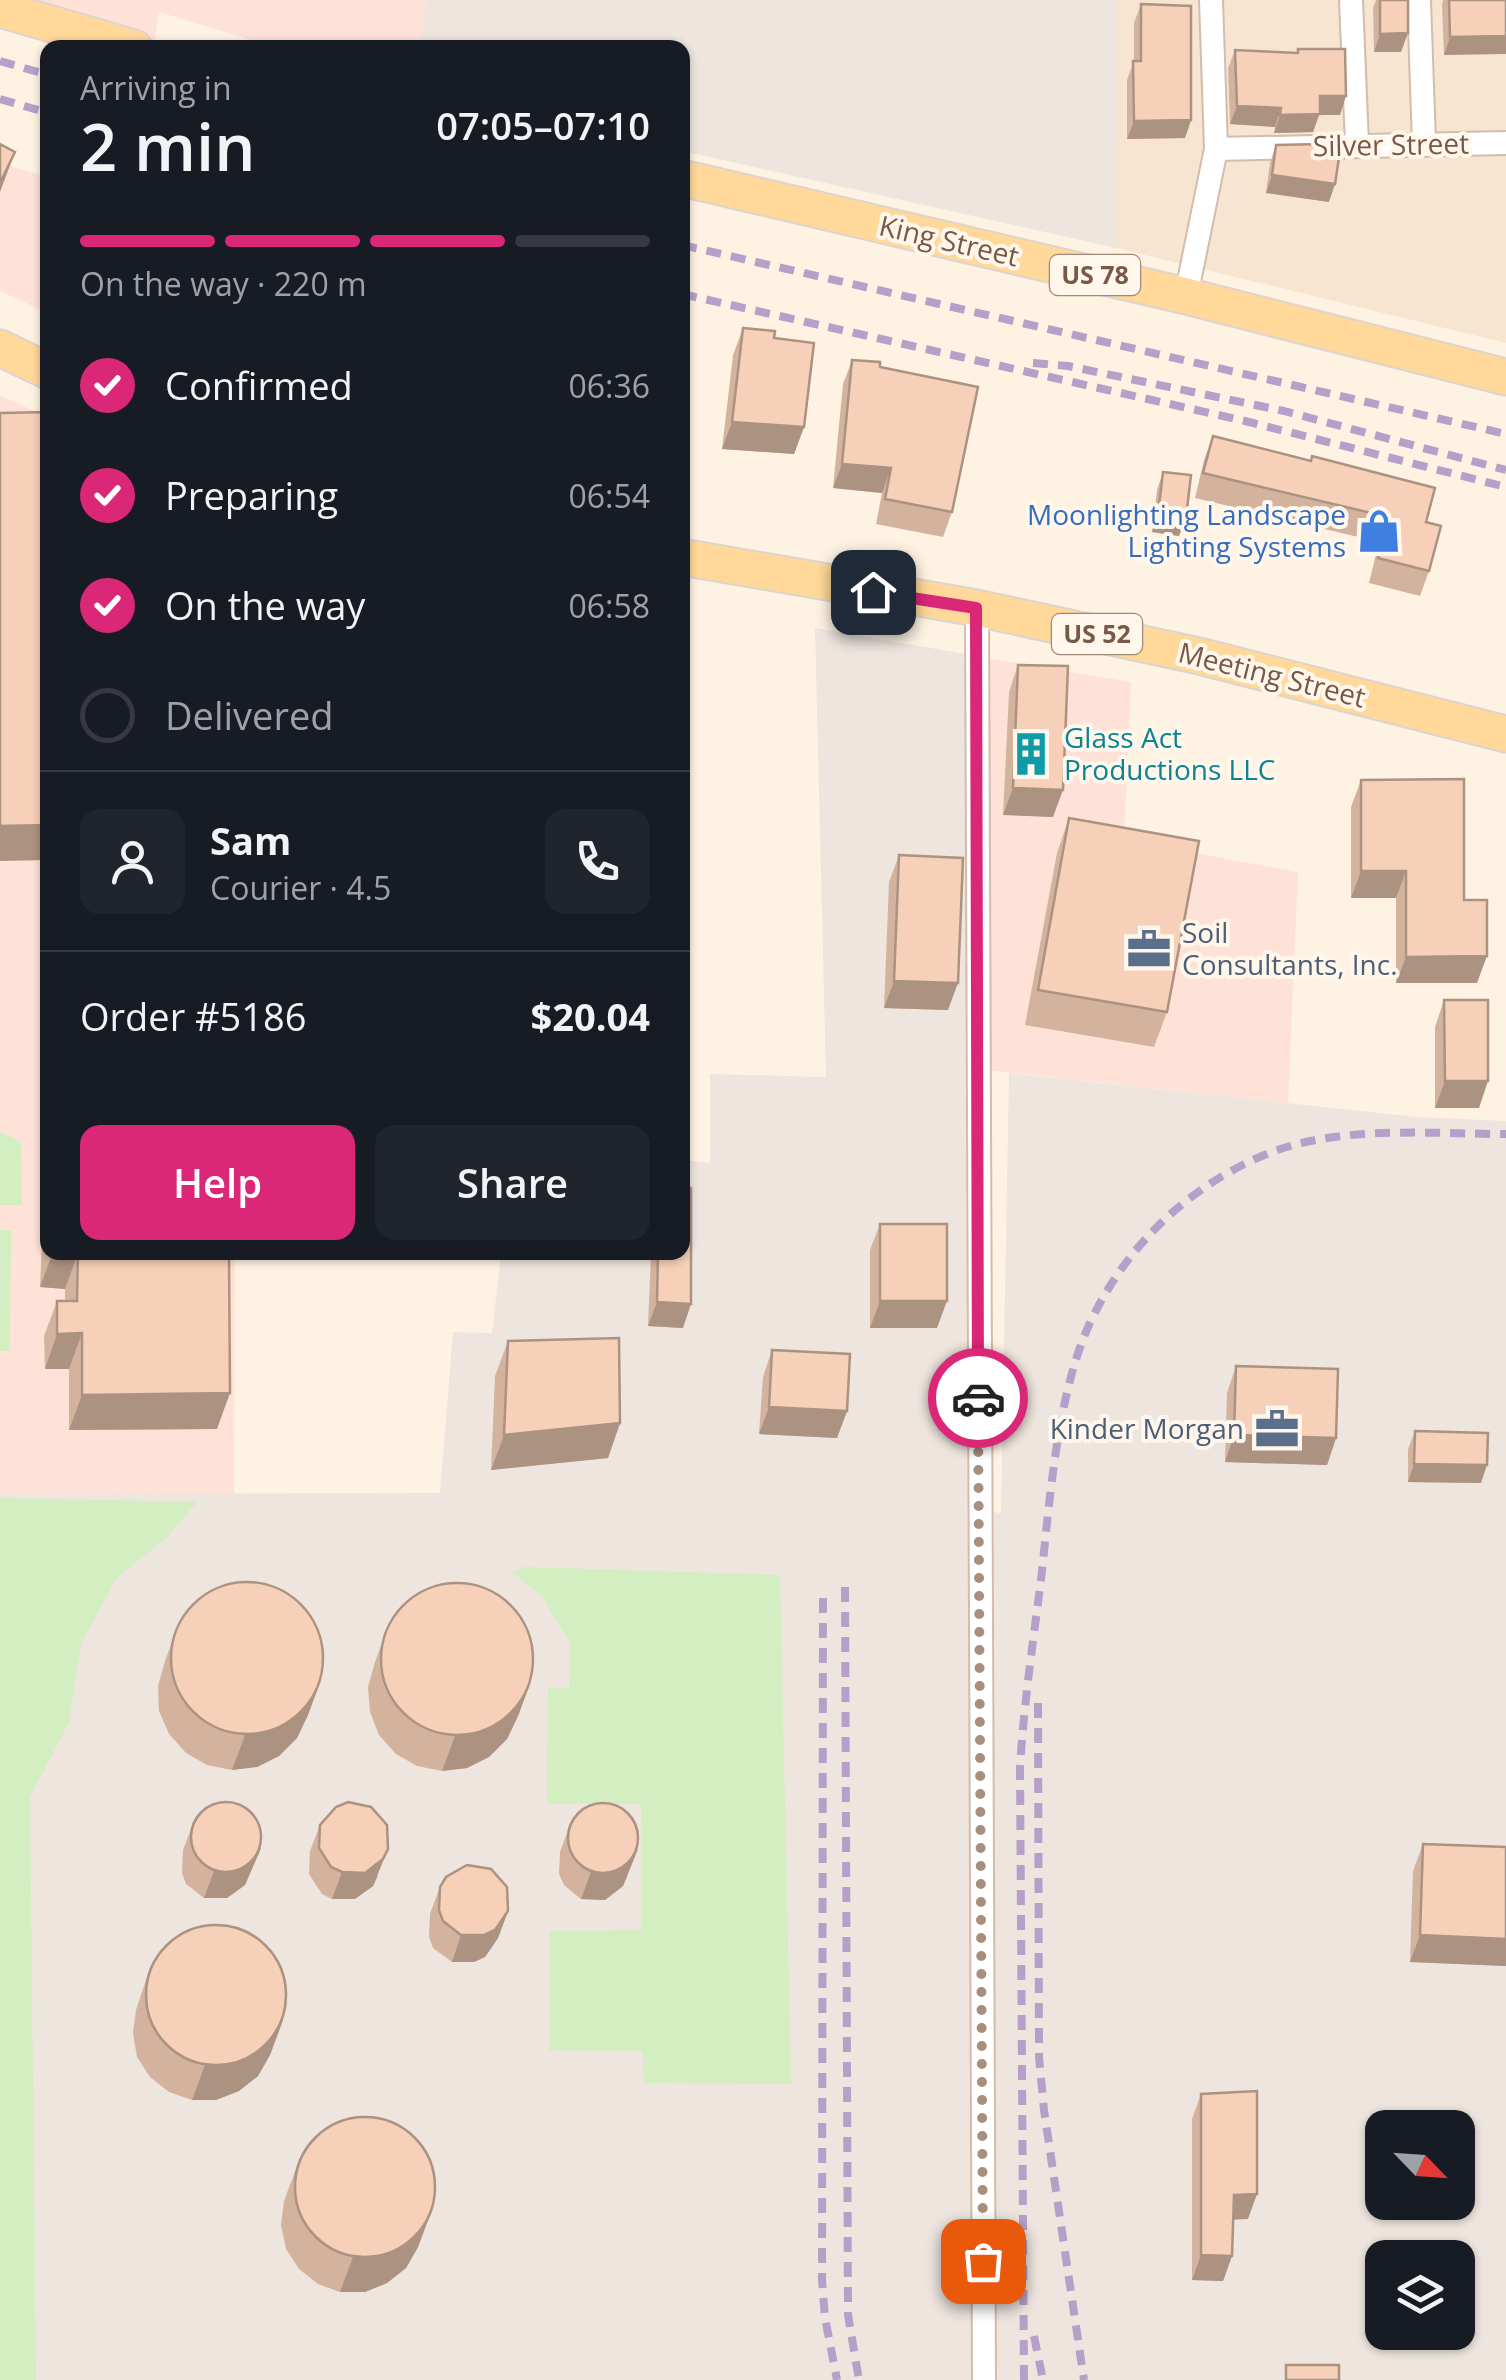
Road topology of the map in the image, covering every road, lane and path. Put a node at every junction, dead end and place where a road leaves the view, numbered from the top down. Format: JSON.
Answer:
{"nodes":[{"id":1,"x":1212,"y":0,"type":"edge"},
{"id":2,"x":1352,"y":0,"type":"edge"},
{"id":3,"x":1419,"y":0,"type":"edge"},
{"id":4,"x":0,"y":9,"type":"edge"},
{"id":5,"x":107,"y":40,"type":"edge"},
{"id":6,"x":1424,"y":143,"type":"junction"},
{"id":7,"x":1506,"y":143,"type":"edge"},
{"id":8,"x":1358,"y":144,"type":"junction"},
{"id":9,"x":1216,"y":149,"type":"junction"},
{"id":10,"x":690,"y":180,"type":"edge"},
{"id":11,"x":1186,"y":296,"type":"junction"},
{"id":12,"x":0,"y":348,"type":"edge"},
{"id":13,"x":40,"y":367,"type":"edge"},
{"id":14,"x":1506,"y":377,"type":"edge"},
{"id":15,"x":690,"y":559,"type":"edge"},
{"id":16,"x":976,"y":608,"type":"junction"},
{"id":17,"x":1506,"y":734,"type":"edge"},
{"id":18,"x":984,"y":2380,"type":"edge"}],
"edges":[{"from":1,"to":9,"type":"street"},
{"from":2,"to":8,"type":"street"},
{"from":3,"to":6,"type":"street"},
{"from":4,"to":5,"type":"main road"},
{"from":6,"to":7,"type":"street","name":"Silver Street"},
{"from":6,"to":8,"type":"street","name":"Silver Street"},
{"from":8,"to":9,"type":"street","name":"Silver Street"},
{"from":9,"to":11,"type":"street"},
{"from":10,"to":11,"type":"main road","name":"King Street","number":"US 78"},
{"from":11,"to":14,"type":"main road","name":"King Street","number":"US 78"},
{"from":12,"to":13,"type":"main road"},
{"from":15,"to":16,"type":"main road","name":"Meeting Street","number":"US 52"},
{"from":16,"to":17,"type":"main road","name":"Meeting Street","number":"US 52"},
{"from":16,"to":18,"type":"street"}]}
